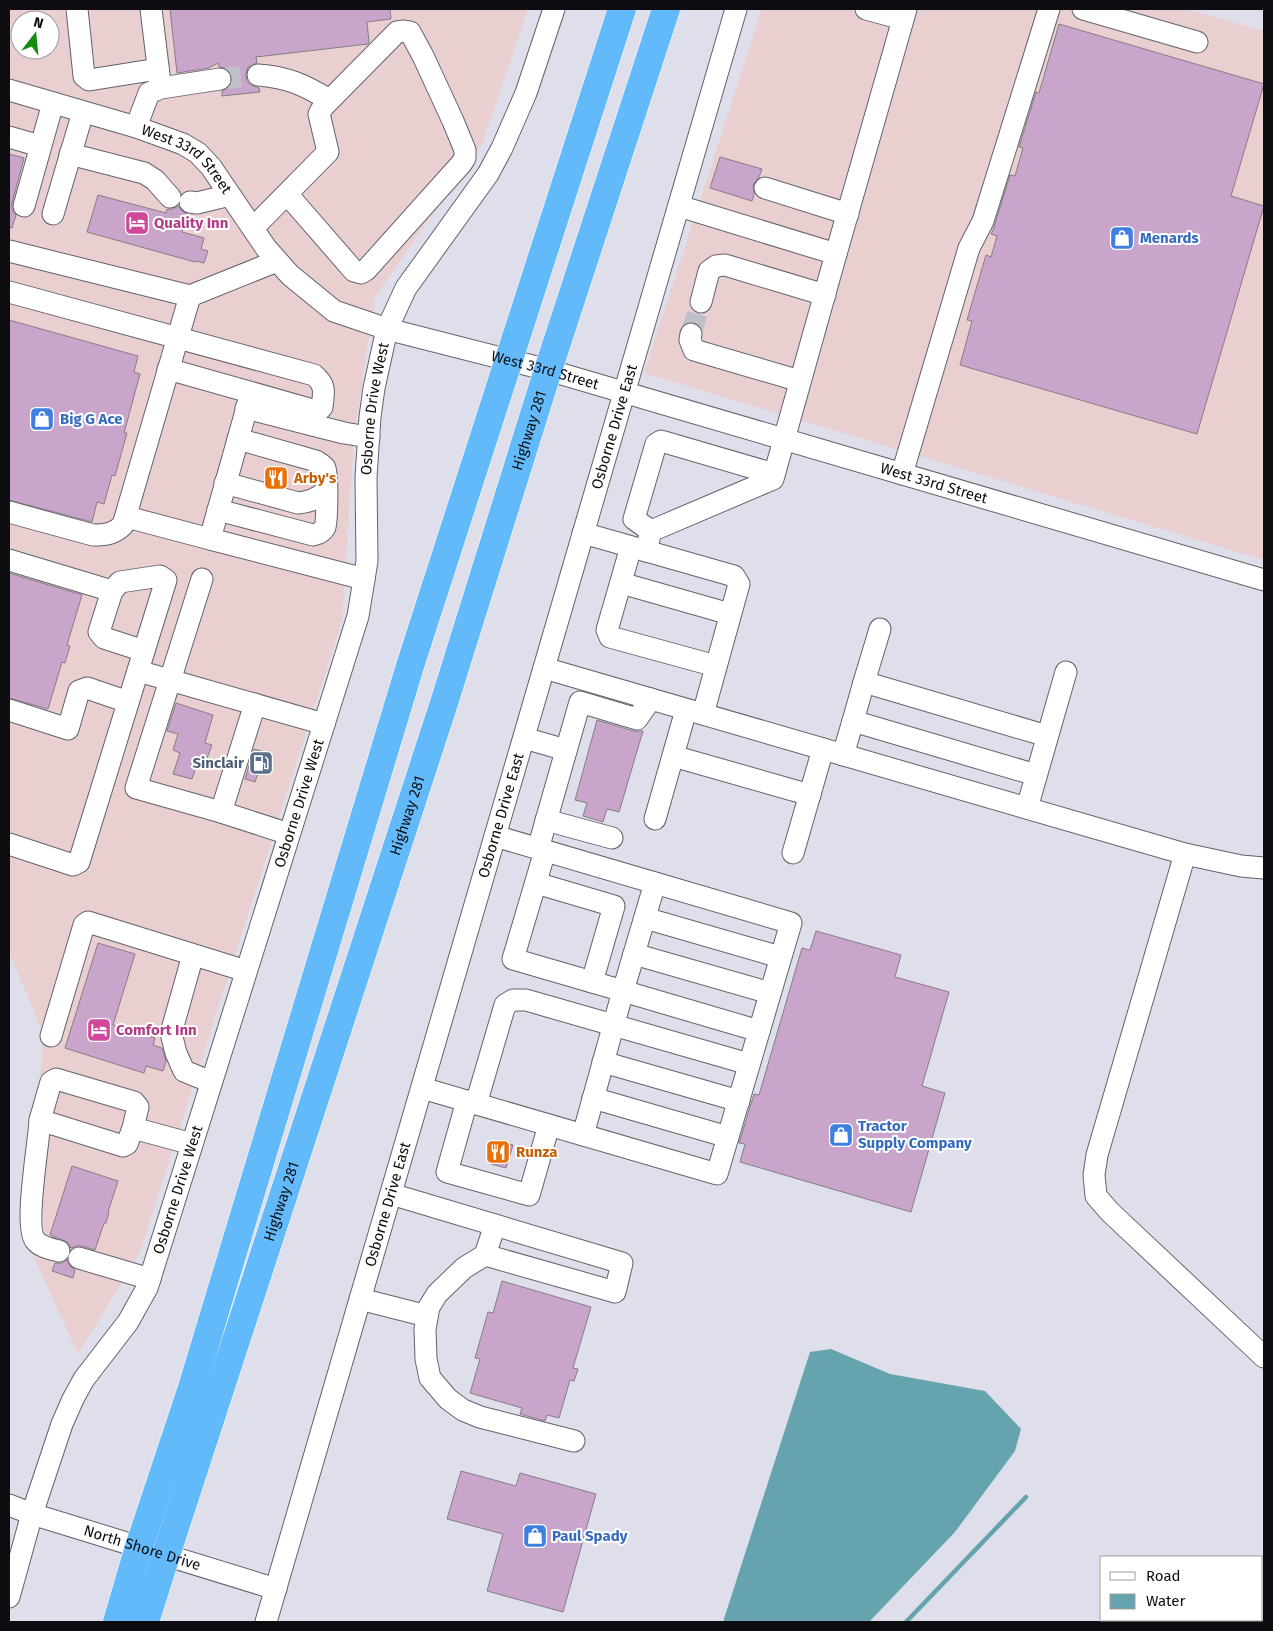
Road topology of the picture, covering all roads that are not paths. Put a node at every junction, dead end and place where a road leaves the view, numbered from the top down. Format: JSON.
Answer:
{"nodes":[{"id":1,"x":77,"y":9,"type":"edge"},
{"id":2,"x":151,"y":9,"type":"edge"},
{"id":3,"x":554,"y":9,"type":"edge"},
{"id":4,"x":622,"y":9,"type":"edge"},
{"id":5,"x":666,"y":9,"type":"edge"},
{"id":6,"x":736,"y":9,"type":"edge"},
{"id":7,"x":1049,"y":9,"type":"edge"},
{"id":8,"x":1084,"y":9,"type":"edge"},
{"id":9,"x":872,"y":10,"type":"edge"},
{"id":10,"x":904,"y":14,"type":"edge"},
{"id":11,"x":1197,"y":42,"type":"dead end"},
{"id":12,"x":258,"y":75,"type":"tunnel mouth"},
{"id":13,"x":160,"y":79,"type":"junction"},
{"id":14,"x":220,"y":80,"type":"tunnel mouth"},
{"id":15,"x":9,"y":90,"type":"edge"},
{"id":16,"x":329,"y":100,"type":"junction"},
{"id":17,"x":53,"y":103,"type":"junction"},
{"id":18,"x":83,"y":112,"type":"junction"},
{"id":19,"x":136,"y":127,"type":"junction"},
{"id":20,"x":9,"y":137,"type":"edge"},
{"id":21,"x":40,"y":146,"type":"junction"},
{"id":22,"x":70,"y":154,"type":"junction"},
{"id":23,"x":765,"y":188,"type":"dead end"},
{"id":24,"x":287,"y":194,"type":"junction"},
{"id":25,"x":230,"y":195,"type":"junction"},
{"id":26,"x":24,"y":206,"type":"dead end"},
{"id":27,"x":678,"y":206,"type":"junction"},
{"id":28,"x":53,"y":214,"type":"dead end"},
{"id":29,"x":848,"y":214,"type":"junction"},
{"id":30,"x":253,"y":228,"type":"junction"},
{"id":31,"x":9,"y":251,"type":"edge"},
{"id":32,"x":836,"y":254,"type":"junction"},
{"id":33,"x":277,"y":261,"type":"junction"},
{"id":34,"x":9,"y":292,"type":"edge"},
{"id":35,"x":825,"y":295,"type":"junction"},
{"id":36,"x":190,"y":296,"type":"junction"},
{"id":37,"x":701,"y":302,"type":"tunnel mouth"},
{"id":38,"x":387,"y":329,"type":"junction"},
{"id":39,"x":691,"y":334,"type":"dead end"},
{"id":40,"x":178,"y":338,"type":"junction"},
{"id":41,"x":509,"y":360,"type":"junction"},
{"id":42,"x":168,"y":369,"type":"junction"},
{"id":43,"x":548,"y":370,"type":"junction"},
{"id":44,"x":800,"y":381,"type":"junction"},
{"id":45,"x":624,"y":393,"type":"junction"},
{"id":46,"x":248,"y":401,"type":"junction"},
{"id":47,"x":369,"y":437,"type":"junction"},
{"id":48,"x":238,"y":439,"type":"junction"},
{"id":49,"x":784,"y":440,"type":"junction"},
{"id":50,"x":774,"y":474,"type":"junction"},
{"id":51,"x":902,"y":474,"type":"junction"},
{"id":52,"x":225,"y":483,"type":"junction"},
{"id":53,"x":326,"y":491,"type":"junction"},
{"id":54,"x":218,"y":510,"type":"junction"},
{"id":55,"x":9,"y":512,"type":"edge"},
{"id":56,"x":127,"y":517,"type":"junction"},
{"id":57,"x":583,"y":533,"type":"junction"},
{"id":58,"x":210,"y":539,"type":"junction"},
{"id":59,"x":643,"y":543,"type":"junction"},
{"id":60,"x":9,"y":560,"type":"edge"},
{"id":61,"x":202,"y":579,"type":"dead end"},
{"id":62,"x":364,"y":579,"type":"junction"},
{"id":63,"x":1264,"y":580,"type":"edge"},
{"id":64,"x":621,"y":583,"type":"junction"},
{"id":65,"x":112,"y":591,"type":"junction"},
{"id":66,"x":730,"y":614,"type":"junction"},
{"id":67,"x":880,"y":629,"type":"dead end"},
{"id":68,"x":141,"y":661,"type":"junction"},
{"id":69,"x":716,"y":666,"type":"junction"},
{"id":70,"x":544,"y":668,"type":"junction"},
{"id":71,"x":1066,"y":672,"type":"dead end"},
{"id":72,"x":171,"y":681,"type":"junction"},
{"id":73,"x":864,"y":682,"type":"junction"},
{"id":74,"x":651,"y":699,"type":"junction"},
{"id":75,"x":128,"y":702,"type":"junction"},
{"id":76,"x":255,"y":704,"type":"junction"},
{"id":77,"x":9,"y":710,"type":"edge"},
{"id":78,"x":695,"y":712,"type":"junction"},
{"id":79,"x":853,"y":721,"type":"junction"},
{"id":80,"x":324,"y":724,"type":"junction"},
{"id":81,"x":1047,"y":736,"type":"junction"},
{"id":82,"x":524,"y":738,"type":"junction"},
{"id":83,"x":566,"y":750,"type":"junction"},
{"id":84,"x":833,"y":752,"type":"junction"},
{"id":85,"x":673,"y":756,"type":"junction"},
{"id":86,"x":1036,"y":775,"type":"junction"},
{"id":87,"x":810,"y":795,"type":"junction"},
{"id":88,"x":1027,"y":808,"type":"junction"},
{"id":89,"x":221,"y":812,"type":"junction"},
{"id":90,"x":655,"y":819,"type":"dead end"},
{"id":91,"x":546,"y":820,"type":"junction"},
{"id":92,"x":288,"y":834,"type":"junction"},
{"id":93,"x":495,"y":836,"type":"junction"},
{"id":94,"x":612,"y":838,"type":"dead end"},
{"id":95,"x":9,"y":844,"type":"edge"},
{"id":96,"x":541,"y":850,"type":"junction"},
{"id":97,"x":793,"y":852,"type":"dead end"},
{"id":98,"x":1185,"y":854,"type":"junction"},
{"id":99,"x":1264,"y":868,"type":"edge"},
{"id":100,"x":536,"y":883,"type":"junction"},
{"id":101,"x":655,"y":883,"type":"junction"},
{"id":102,"x":644,"y":918,"type":"junction"},
{"id":103,"x":634,"y":954,"type":"junction"},
{"id":104,"x":193,"y":955,"type":"junction"},
{"id":105,"x":780,"y":957,"type":"junction"},
{"id":106,"x":246,"y":971,"type":"junction"},
{"id":107,"x":592,"y":982,"type":"junction"},
{"id":108,"x":623,"y":991,"type":"junction"},
{"id":109,"x":770,"y":993,"type":"junction"},
{"id":110,"x":614,"y":1025,"type":"junction"},
{"id":111,"x":759,"y":1031,"type":"junction"},
{"id":112,"x":51,"y":1036,"type":"dead end"},
{"id":113,"x":603,"y":1062,"type":"junction"},
{"id":114,"x":749,"y":1064,"type":"junction"},
{"id":115,"x":211,"y":1082,"type":"junction"},
{"id":116,"x":422,"y":1088,"type":"junction"},
{"id":117,"x":593,"y":1098,"type":"junction"},
{"id":118,"x":739,"y":1101,"type":"junction"},
{"id":119,"x":472,"y":1102,"type":"junction"},
{"id":120,"x":40,"y":1120,"type":"junction"},
{"id":121,"x":549,"y":1125,"type":"junction"},
{"id":122,"x":133,"y":1128,"type":"junction"},
{"id":123,"x":583,"y":1135,"type":"junction"},
{"id":124,"x":728,"y":1137,"type":"junction"},
{"id":125,"x":192,"y":1144,"type":"junction"},
{"id":126,"x":391,"y":1194,"type":"junction"},
{"id":127,"x":495,"y":1225,"type":"junction"},
{"id":128,"x":59,"y":1252,"type":"dead end"},
{"id":129,"x":485,"y":1254,"type":"junction"},
{"id":130,"x":79,"y":1258,"type":"dead end"},
{"id":131,"x":150,"y":1279,"type":"junction"},
{"id":132,"x":360,"y":1299,"type":"junction"},
{"id":133,"x":428,"y":1316,"type":"junction"},
{"id":134,"x":1264,"y":1357,"type":"edge"},
{"id":135,"x":574,"y":1441,"type":"dead end"},
{"id":136,"x":9,"y":1504,"type":"edge"},
{"id":137,"x":32,"y":1514,"type":"junction"},
{"id":138,"x":140,"y":1547,"type":"junction"},
{"id":139,"x":166,"y":1555,"type":"junction"},
{"id":140,"x":276,"y":1589,"type":"junction"},
{"id":141,"x":9,"y":1597,"type":"edge"},
{"id":142,"x":117,"y":1622,"type":"edge"},
{"id":143,"x":145,"y":1622,"type":"edge"},
{"id":144,"x":266,"y":1622,"type":"edge"}],
"edges":[{"from":1,"to":13,"type":"street"},
{"from":2,"to":13,"type":"street"},
{"from":3,"to":38,"type":"street","name":"Osborne Drive West"},
{"from":4,"to":41,"type":"highway","name":"Highway 281"},
{"from":5,"to":43,"type":"highway","name":"Highway 281"},
{"from":6,"to":27,"type":"street","name":"Osborne Drive East"},
{"from":7,"to":51,"type":"street"},
{"from":8,"to":11,"type":"street"},
{"from":9,"to":10,"type":"street"},
{"from":10,"to":29,"type":"street"},
{"from":12,"to":16,"type":"street"},
{"from":13,"to":14,"type":"street"},
{"from":13,"to":19,"type":"street"},
{"from":15,"to":17,"type":"street","name":"West 33rd Street"},
{"from":16,"to":24,"type":"street"},
{"from":16,"to":24,"type":"street"},
{"from":17,"to":18,"type":"street","name":"West 33rd Street"},
{"from":17,"to":21,"type":"street"},
{"from":18,"to":19,"type":"street","name":"West 33rd Street"},
{"from":18,"to":22,"type":"street"},
{"from":19,"to":25,"type":"street","name":"West 33rd Street"},
{"from":20,"to":21,"type":"street"},
{"from":21,"to":26,"type":"street"},
{"from":22,"to":25,"type":"street"},
{"from":22,"to":28,"type":"street"},
{"from":23,"to":29,"type":"street"},
{"from":24,"to":30,"type":"street"},
{"from":25,"to":30,"type":"street","name":"West 33rd Street"},
{"from":27,"to":32,"type":"street"},
{"from":27,"to":45,"type":"street","name":"Osborne Drive East"},
{"from":29,"to":32,"type":"street"},
{"from":30,"to":33,"type":"street","name":"West 33rd Street"},
{"from":31,"to":36,"type":"street"},
{"from":32,"to":35,"type":"street"},
{"from":33,"to":36,"type":"street"},
{"from":33,"to":38,"type":"street","name":"West 33rd Street"},
{"from":34,"to":40,"type":"street"},
{"from":35,"to":37,"type":"street"},
{"from":35,"to":44,"type":"street"},
{"from":36,"to":40,"type":"street"},
{"from":38,"to":41,"type":"street","name":"West 33rd Street"},
{"from":38,"to":47,"type":"street","name":"Osborne Drive West"},
{"from":39,"to":44,"type":"street"},
{"from":40,"to":42,"type":"street"},
{"from":40,"to":46,"type":"street"},
{"from":41,"to":43,"type":"street","name":"West 33rd Street"},
{"from":41,"to":138,"type":"highway","name":"Highway 281"},
{"from":42,"to":46,"type":"street"},
{"from":42,"to":56,"type":"street"},
{"from":43,"to":45,"type":"street","name":"West 33rd Street"},
{"from":43,"to":139,"type":"highway","name":"Highway 281"},
{"from":44,"to":49,"type":"street"},
{"from":45,"to":49,"type":"street","name":"West 33rd Street"},
{"from":45,"to":57,"type":"street","name":"Osborne Drive East"},
{"from":46,"to":47,"type":"street"},
{"from":46,"to":48,"type":"street"},
{"from":47,"to":62,"type":"street","name":"Osborne Drive West"},
{"from":48,"to":52,"type":"street"},
{"from":48,"to":53,"type":"street"},
{"from":49,"to":50,"type":"street"},
{"from":49,"to":51,"type":"street","name":"West 33rd Street"},
{"from":50,"to":59,"type":"street"},
{"from":50,"to":59,"type":"street"},
{"from":51,"to":63,"type":"street","name":"West 33rd Street"},
{"from":52,"to":53,"type":"street"},
{"from":52,"to":54,"type":"street"},
{"from":53,"to":54,"type":"street"},
{"from":54,"to":58,"type":"street"},
{"from":55,"to":56,"type":"street"},
{"from":56,"to":58,"type":"street"},
{"from":57,"to":59,"type":"street"},
{"from":57,"to":70,"type":"street","name":"Osborne Drive East"},
{"from":58,"to":62,"type":"street"},
{"from":59,"to":64,"type":"street"},
{"from":59,"to":66,"type":"street"},
{"from":60,"to":65,"type":"street"},
{"from":61,"to":72,"type":"street"},
{"from":62,"to":80,"type":"street","name":"Osborne Drive West"},
{"from":64,"to":66,"type":"street"},
{"from":64,"to":69,"type":"street"},
{"from":65,"to":68,"type":"street"},
{"from":65,"to":68,"type":"street"},
{"from":66,"to":69,"type":"street"},
{"from":67,"to":73,"type":"street"},
{"from":68,"to":72,"type":"street"},
{"from":68,"to":75,"type":"street"},
{"from":69,"to":78,"type":"street"},
{"from":70,"to":74,"type":"street"},
{"from":70,"to":82,"type":"street","name":"Osborne Drive East"},
{"from":71,"to":81,"type":"street"},
{"from":72,"to":76,"type":"street"},
{"from":72,"to":89,"type":"street"},
{"from":73,"to":79,"type":"street"},
{"from":73,"to":81,"type":"street"},
{"from":74,"to":78,"type":"street"},
{"from":74,"to":83,"type":"street"},
{"from":75,"to":77,"type":"street"},
{"from":75,"to":95,"type":"street"},
{"from":76,"to":80,"type":"street"},
{"from":76,"to":89,"type":"street"},
{"from":78,"to":84,"type":"street"},
{"from":78,"to":85,"type":"street"},
{"from":79,"to":84,"type":"street"},
{"from":79,"to":86,"type":"street"},
{"from":80,"to":92,"type":"street","name":"Osborne Drive West"},
{"from":81,"to":86,"type":"street"},
{"from":82,"to":83,"type":"street"},
{"from":82,"to":93,"type":"street","name":"Osborne Drive East"},
{"from":83,"to":91,"type":"street"},
{"from":84,"to":87,"type":"street"},
{"from":84,"to":88,"type":"street"},
{"from":85,"to":87,"type":"street"},
{"from":85,"to":90,"type":"street"},
{"from":86,"to":88,"type":"street"},
{"from":87,"to":97,"type":"street"},
{"from":88,"to":98,"type":"street"},
{"from":89,"to":92,"type":"street"},
{"from":91,"to":94,"type":"street"},
{"from":91,"to":96,"type":"street"},
{"from":92,"to":106,"type":"street","name":"Osborne Drive West"},
{"from":93,"to":96,"type":"street"},
{"from":93,"to":116,"type":"street","name":"Osborne Drive East"},
{"from":96,"to":100,"type":"street"},
{"from":96,"to":101,"type":"street"},
{"from":98,"to":99,"type":"street"},
{"from":98,"to":134,"type":"street"},
{"from":100,"to":107,"type":"street"},
{"from":100,"to":107,"type":"street"},
{"from":101,"to":102,"type":"street"},
{"from":101,"to":105,"type":"street"},
{"from":102,"to":103,"type":"street"},
{"from":102,"to":105,"type":"street"},
{"from":103,"to":108,"type":"street"},
{"from":103,"to":109,"type":"street"},
{"from":104,"to":106,"type":"street"},
{"from":104,"to":112,"type":"street"},
{"from":104,"to":115,"type":"street"},
{"from":105,"to":109,"type":"street"},
{"from":106,"to":115,"type":"street","name":"Osborne Drive West"},
{"from":107,"to":108,"type":"street"},
{"from":108,"to":110,"type":"street"},
{"from":108,"to":111,"type":"street"},
{"from":109,"to":111,"type":"street"},
{"from":110,"to":113,"type":"street"},
{"from":110,"to":114,"type":"street"},
{"from":110,"to":119,"type":"street"},
{"from":111,"to":114,"type":"street"},
{"from":113,"to":117,"type":"street"},
{"from":113,"to":118,"type":"street"},
{"from":114,"to":118,"type":"street"},
{"from":115,"to":125,"type":"street","name":"Osborne Drive West"},
{"from":116,"to":119,"type":"street"},
{"from":116,"to":126,"type":"street","name":"Osborne Drive East"},
{"from":117,"to":123,"type":"street"},
{"from":117,"to":124,"type":"street"},
{"from":118,"to":124,"type":"street"},
{"from":119,"to":121,"type":"street"},
{"from":119,"to":121,"type":"street"},
{"from":120,"to":122,"type":"street"},
{"from":120,"to":122,"type":"street"},
{"from":120,"to":128,"type":"street"},
{"from":121,"to":123,"type":"street"},
{"from":122,"to":125,"type":"street"},
{"from":123,"to":124,"type":"street"},
{"from":125,"to":131,"type":"street","name":"Osborne Drive West"},
{"from":126,"to":127,"type":"street"},
{"from":126,"to":132,"type":"street","name":"Osborne Drive East"},
{"from":127,"to":129,"type":"street"},
{"from":127,"to":129,"type":"street"},
{"from":129,"to":133,"type":"street"},
{"from":130,"to":131,"type":"street"},
{"from":131,"to":137,"type":"street","name":"Osborne Drive West"},
{"from":132,"to":133,"type":"street"},
{"from":132,"to":140,"type":"street","name":"Osborne Drive East"},
{"from":133,"to":135,"type":"street"},
{"from":136,"to":137,"type":"street","name":"North Shore Drive"},
{"from":137,"to":138,"type":"street","name":"North Shore Drive"},
{"from":137,"to":141,"type":"street","name":"Osborne Drive West"},
{"from":138,"to":139,"type":"street","name":"North Shore Drive"},
{"from":138,"to":142,"type":"highway","name":"Highway 281"},
{"from":139,"to":140,"type":"street","name":"North Shore Drive"},
{"from":139,"to":143,"type":"highway","name":"Highway 281"},
{"from":140,"to":144,"type":"street","name":"Osborne Drive East"}]}
